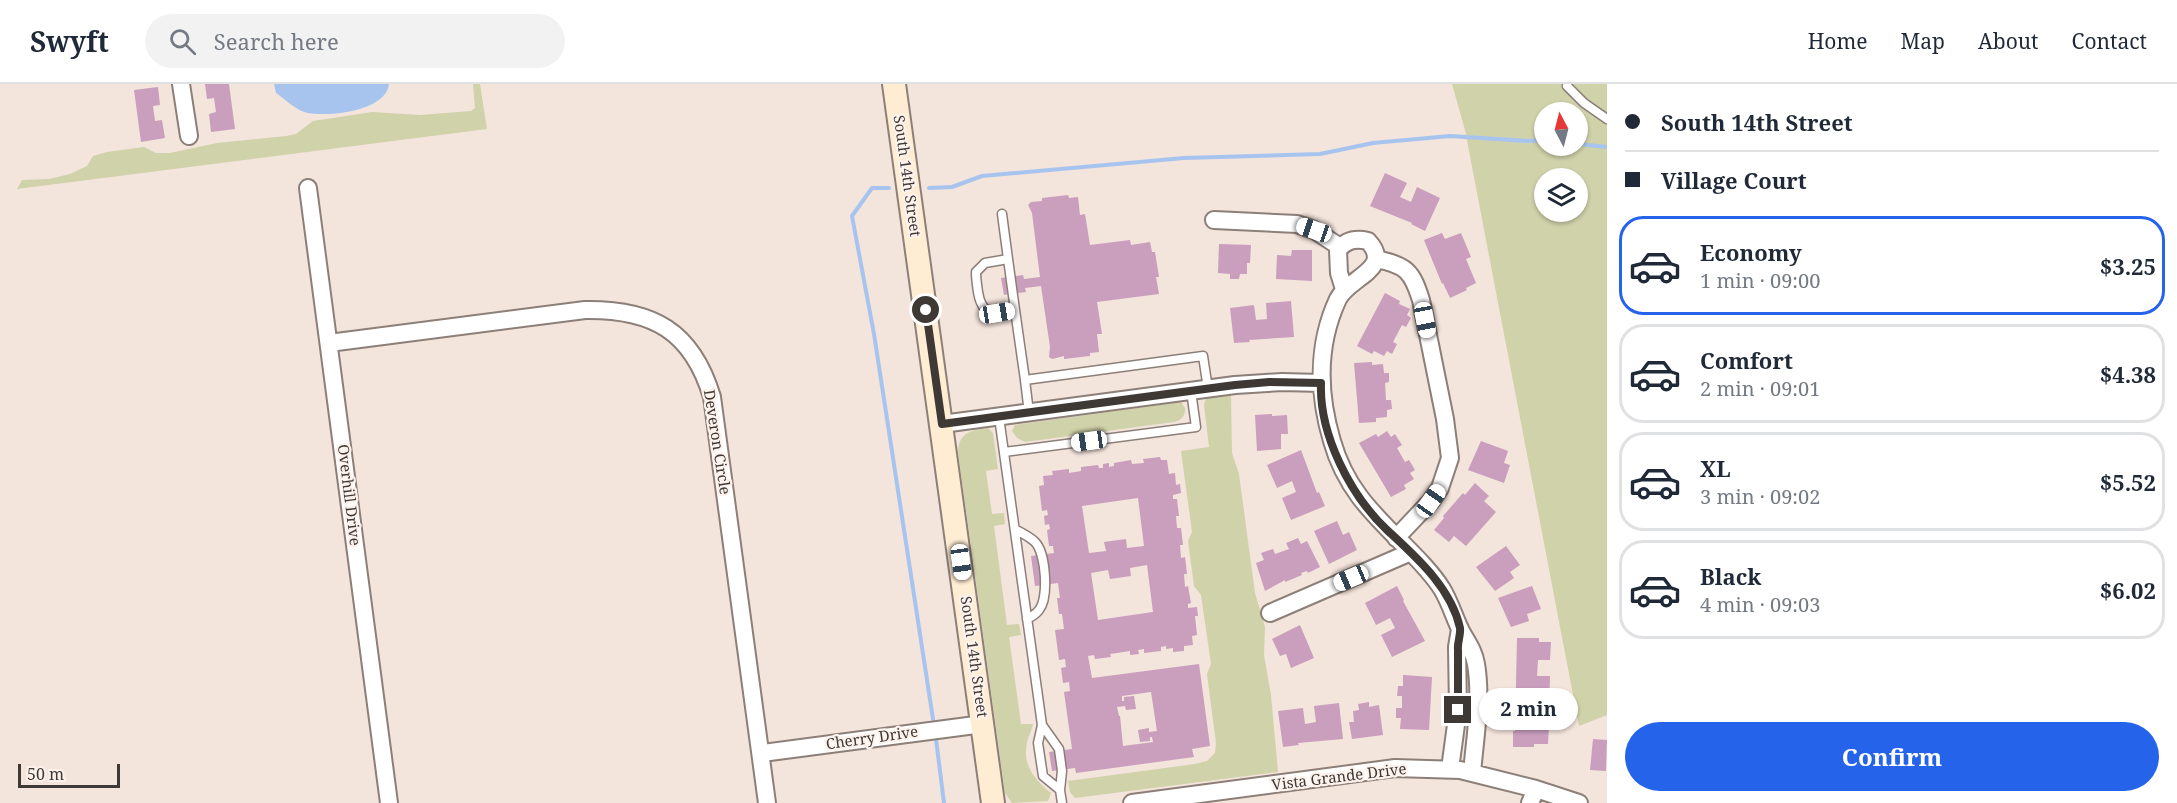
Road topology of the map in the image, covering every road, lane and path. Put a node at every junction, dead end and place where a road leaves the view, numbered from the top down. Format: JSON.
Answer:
{"nodes":[{"id":1,"x":181,"y":84,"type":"edge"},
{"id":2,"x":894,"y":84,"type":"edge"},
{"id":3,"x":1567,"y":86,"type":"dead end"},
{"id":4,"x":1607,"y":119,"type":"edge"},
{"id":5,"x":189,"y":136,"type":"dead end"},
{"id":6,"x":308,"y":188,"type":"dead end"},
{"id":7,"x":1002,"y":214,"type":"dead end"},
{"id":8,"x":1214,"y":220,"type":"dead end"},
{"id":9,"x":1340,"y":247,"type":"junction"},
{"id":10,"x":1008,"y":259,"type":"junction"},
{"id":11,"x":1376,"y":259,"type":"junction"},
{"id":12,"x":1344,"y":289,"type":"junction"},
{"id":13,"x":1015,"y":310,"type":"junction"},
{"id":14,"x":329,"y":344,"type":"junction"},
{"id":15,"x":1025,"y":380,"type":"junction"},
{"id":16,"x":1321,"y":383,"type":"junction"},
{"id":17,"x":1208,"y":388,"type":"junction"},
{"id":18,"x":1191,"y":391,"type":"junction"},
{"id":19,"x":1029,"y":413,"type":"junction"},
{"id":20,"x":999,"y":417,"type":"junction"},
{"id":21,"x":942,"y":424,"type":"junction"},
{"id":22,"x":1004,"y":452,"type":"junction"},
{"id":23,"x":1015,"y":529,"type":"junction"},
{"id":24,"x":1396,"y":538,"type":"junction"},
{"id":25,"x":1411,"y":552,"type":"junction"},
{"id":26,"x":1270,"y":613,"type":"dead end"},
{"id":27,"x":1027,"y":619,"type":"junction"},
{"id":28,"x":1460,"y":629,"type":"junction"},
{"id":29,"x":983,"y":724,"type":"junction"},
{"id":30,"x":1042,"y":725,"type":"junction"},
{"id":31,"x":762,"y":753,"type":"junction"},
{"id":32,"x":1450,"y":769,"type":"junction"},
{"id":33,"x":1472,"y":773,"type":"junction"},
{"id":34,"x":1060,"y":790,"type":"junction"},
{"id":35,"x":1533,"y":796,"type":"edge"},
{"id":36,"x":389,"y":803,"type":"edge"},
{"id":37,"x":767,"y":803,"type":"edge"},
{"id":38,"x":993,"y":803,"type":"edge"},
{"id":39,"x":1062,"y":803,"type":"edge"},
{"id":40,"x":1132,"y":803,"type":"edge"},
{"id":41,"x":1579,"y":803,"type":"edge"}],
"edges":[{"from":1,"to":5,"type":"street"},
{"from":2,"to":21,"type":"main road","name":"South 14th Street"},
{"from":3,"to":4,"type":"lane"},
{"from":6,"to":14,"type":"street","name":"Overhill Drive"},
{"from":7,"to":10,"type":"lane"},
{"from":8,"to":9,"type":"street"},
{"from":9,"to":11,"type":"street"},
{"from":9,"to":12,"type":"street"},
{"from":10,"to":13,"type":"lane"},
{"from":10,"to":13,"type":"lane"},
{"from":11,"to":12,"type":"street"},
{"from":11,"to":24,"type":"street"},
{"from":12,"to":16,"type":"street"},
{"from":13,"to":15,"type":"lane"},
{"from":14,"to":31,"type":"street","name":"Deveron Circle"},
{"from":14,"to":36,"type":"street","name":"Overhill Drive"},
{"from":15,"to":17,"type":"lane"},
{"from":15,"to":19,"type":"lane"},
{"from":16,"to":17,"type":"street"},
{"from":16,"to":24,"type":"street"},
{"from":17,"to":18,"type":"street"},
{"from":18,"to":19,"type":"street"},
{"from":18,"to":22,"type":"lane"},
{"from":19,"to":20,"type":"street"},
{"from":20,"to":21,"type":"street"},
{"from":20,"to":22,"type":"lane"},
{"from":21,"to":29,"type":"main road","name":"South 14th Street"},
{"from":22,"to":23,"type":"lane"},
{"from":23,"to":27,"type":"lane"},
{"from":23,"to":27,"type":"lane"},
{"from":24,"to":25,"type":"street"},
{"from":25,"to":26,"type":"street"},
{"from":25,"to":28,"type":"street"},
{"from":27,"to":30,"type":"lane"},
{"from":28,"to":32,"type":"street"},
{"from":28,"to":33,"type":"street"},
{"from":29,"to":31,"type":"street","name":"Cherry Drive"},
{"from":29,"to":38,"type":"main road","name":"South 14th Street"},
{"from":30,"to":34,"type":"lane"},
{"from":30,"to":34,"type":"lane"},
{"from":31,"to":37,"type":"street","name":"Deveron Circle"},
{"from":32,"to":33,"type":"street","name":"Vista Grande Drive"},
{"from":32,"to":40,"type":"street","name":"Vista Grande Drive"},
{"from":33,"to":35,"type":"street","name":"Vista Grande Drive"},
{"from":34,"to":39,"type":"lane"},
{"from":35,"to":41,"type":"street","name":"Vista Grande Drive"}]}
